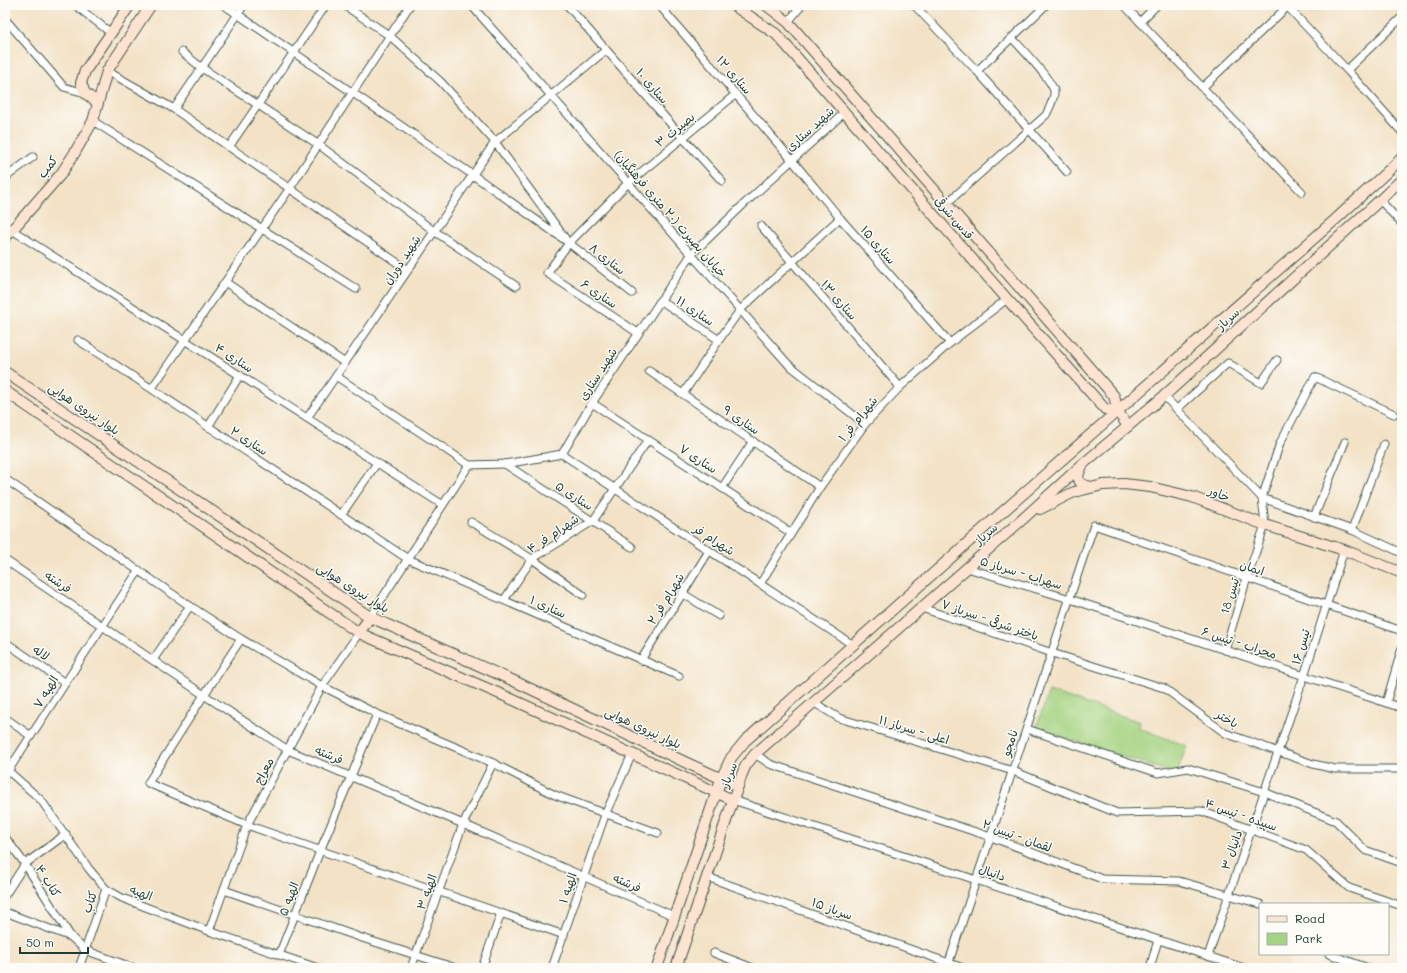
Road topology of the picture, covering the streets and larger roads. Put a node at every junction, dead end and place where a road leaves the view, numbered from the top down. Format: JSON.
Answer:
{"nodes":[{"id":1,"x":75,"y":5,"type":"edge"},
{"id":2,"x":130,"y":5,"type":"edge"},
{"id":3,"x":151,"y":5,"type":"edge"},
{"id":4,"x":224,"y":5,"type":"edge"},
{"id":5,"x":244,"y":5,"type":"edge"},
{"id":6,"x":326,"y":5,"type":"edge"},
{"id":7,"x":344,"y":5,"type":"edge"},
{"id":8,"x":410,"y":5,"type":"edge"},
{"id":9,"x":471,"y":5,"type":"edge"},
{"id":10,"x":567,"y":5,"type":"edge"},
{"id":11,"x":659,"y":5,"type":"edge"},
{"id":12,"x":733,"y":5,"type":"edge"},
{"id":13,"x":766,"y":5,"type":"edge"},
{"id":14,"x":802,"y":5,"type":"edge"},
{"id":15,"x":914,"y":5,"type":"edge"},
{"id":16,"x":1046,"y":5,"type":"edge"},
{"id":17,"x":1124,"y":5,"type":"edge"},
{"id":18,"x":1157,"y":5,"type":"edge"},
{"id":19,"x":1286,"y":6,"type":"edge"},
{"id":20,"x":238,"y":14,"type":"junction"},
{"id":21,"x":1402,"y":17,"type":"edge"},
{"id":22,"x":5,"y":19,"type":"edge"},
{"id":23,"x":788,"y":22,"type":"junction"},
{"id":24,"x":1140,"y":22,"type":"junction"},
{"id":25,"x":111,"y":33,"type":"junction"},
{"id":26,"x":776,"y":34,"type":"junction"},
{"id":27,"x":390,"y":36,"type":"junction"},
{"id":28,"x":1012,"y":38,"type":"junction"},
{"id":29,"x":606,"y":50,"type":"junction"},
{"id":30,"x":182,"y":52,"type":"dead end"},
{"id":31,"x":294,"y":52,"type":"junction"},
{"id":32,"x":202,"y":68,"type":"junction"},
{"id":33,"x":1347,"y":70,"type":"junction"},
{"id":34,"x":107,"y":71,"type":"junction"},
{"id":35,"x":977,"y":71,"type":"junction"},
{"id":36,"x":1202,"y":88,"type":"junction"},
{"id":37,"x":353,"y":92,"type":"junction"},
{"id":38,"x":85,"y":93,"type":"junction"},
{"id":39,"x":736,"y":94,"type":"junction"},
{"id":40,"x":551,"y":96,"type":"junction"},
{"id":41,"x":98,"y":103,"type":"junction"},
{"id":42,"x":258,"y":105,"type":"junction"},
{"id":43,"x":174,"y":109,"type":"junction"},
{"id":44,"x":845,"y":112,"type":"junction"},
{"id":45,"x":93,"y":121,"type":"junction"},
{"id":46,"x":1029,"y":130,"type":"junction"},
{"id":47,"x":1402,"y":132,"type":"edge"},
{"id":48,"x":886,"y":134,"type":"junction"},
{"id":49,"x":683,"y":138,"type":"junction"},
{"id":50,"x":495,"y":142,"type":"junction"},
{"id":51,"x":319,"y":145,"type":"junction"},
{"id":52,"x":873,"y":145,"type":"junction"},
{"id":53,"x":229,"y":147,"type":"junction"},
{"id":54,"x":33,"y":157,"type":"dead end"},
{"id":55,"x":1402,"y":158,"type":"edge"},
{"id":56,"x":792,"y":160,"type":"junction"},
{"id":57,"x":1067,"y":172,"type":"dead end"},
{"id":58,"x":473,"y":174,"type":"junction"},
{"id":59,"x":5,"y":178,"type":"edge"},
{"id":60,"x":1402,"y":179,"type":"edge"},
{"id":61,"x":722,"y":181,"type":"dead end"},
{"id":62,"x":628,"y":183,"type":"junction"},
{"id":63,"x":290,"y":188,"type":"junction"},
{"id":64,"x":1302,"y":192,"type":"dead end"},
{"id":65,"x":1380,"y":200,"type":"junction"},
{"id":66,"x":947,"y":203,"type":"junction"},
{"id":67,"x":840,"y":218,"type":"junction"},
{"id":68,"x":1336,"y":219,"type":"junction"},
{"id":69,"x":1402,"y":224,"type":"edge"},
{"id":70,"x":761,"y":226,"type":"dead end"},
{"id":71,"x":261,"y":229,"type":"junction"},
{"id":72,"x":12,"y":230,"type":"junction"},
{"id":73,"x":434,"y":231,"type":"junction"},
{"id":74,"x":1345,"y":232,"type":"junction"},
{"id":75,"x":5,"y":238,"type":"edge"},
{"id":76,"x":569,"y":244,"type":"junction"},
{"id":77,"x":691,"y":254,"type":"junction"},
{"id":78,"x":792,"y":263,"type":"junction"},
{"id":79,"x":408,"y":270,"type":"junction"},
{"id":80,"x":547,"y":273,"type":"joint"},
{"id":81,"x":225,"y":282,"type":"junction"},
{"id":82,"x":516,"y":286,"type":"dead end"},
{"id":83,"x":356,"y":289,"type":"dead end"},
{"id":84,"x":632,"y":293,"type":"dead end"},
{"id":85,"x":1007,"y":299,"type":"junction"},
{"id":86,"x":660,"y":300,"type":"junction"},
{"id":87,"x":740,"y":310,"type":"junction"},
{"id":88,"x":638,"y":333,"type":"junction"},
{"id":89,"x":78,"y":340,"type":"dead end"},
{"id":90,"x":185,"y":340,"type":"junction"},
{"id":91,"x":719,"y":340,"type":"junction"},
{"id":92,"x":950,"y":343,"type":"junction"},
{"id":93,"x":1277,"y":360,"type":"dead end"},
{"id":94,"x":345,"y":363,"type":"junction"},
{"id":95,"x":649,"y":371,"type":"dead end"},
{"id":96,"x":5,"y":372,"type":"edge"},
{"id":97,"x":240,"y":376,"type":"junction"},
{"id":98,"x":336,"y":376,"type":"junction"},
{"id":99,"x":900,"y":387,"type":"junction"},
{"id":100,"x":152,"y":388,"type":"junction"},
{"id":101,"x":5,"y":391,"type":"edge"},
{"id":102,"x":683,"y":394,"type":"junction"},
{"id":103,"x":1164,"y":396,"type":"junction"},
{"id":104,"x":592,"y":403,"type":"junction"},
{"id":105,"x":1177,"y":409,"type":"junction"},
{"id":106,"x":1118,"y":412,"type":"junction"},
{"id":107,"x":1394,"y":414,"type":"dead end"},
{"id":108,"x":307,"y":418,"type":"junction"},
{"id":109,"x":865,"y":424,"type":"junction"},
{"id":110,"x":1128,"y":426,"type":"junction"},
{"id":111,"x":208,"y":427,"type":"junction"},
{"id":112,"x":648,"y":440,"type":"junction"},
{"id":113,"x":753,"y":441,"type":"junction"},
{"id":114,"x":1345,"y":442,"type":"dead end"},
{"id":115,"x":1384,"y":444,"type":"dead end"},
{"id":116,"x":562,"y":454,"type":"junction"},
{"id":117,"x":377,"y":463,"type":"junction"},
{"id":118,"x":505,"y":464,"type":"junction"},
{"id":119,"x":1083,"y":464,"type":"junction"},
{"id":120,"x":469,"y":466,"type":"junction"},
{"id":121,"x":5,"y":478,"type":"edge"},
{"id":122,"x":820,"y":487,"type":"junction"},
{"id":123,"x":1095,"y":487,"type":"junction"},
{"id":124,"x":722,"y":488,"type":"junction"},
{"id":125,"x":615,"y":489,"type":"junction"},
{"id":126,"x":1262,"y":498,"type":"junction"},
{"id":127,"x":443,"y":505,"type":"junction"},
{"id":128,"x":341,"y":515,"type":"junction"},
{"id":129,"x":1025,"y":517,"type":"junction"},
{"id":130,"x":1314,"y":517,"type":"junction"},
{"id":131,"x":593,"y":521,"type":"junction"},
{"id":132,"x":471,"y":522,"type":"dead end"},
{"id":133,"x":1094,"y":525,"type":"joint"},
{"id":134,"x":1265,"y":525,"type":"junction"},
{"id":135,"x":1352,"y":530,"type":"junction"},
{"id":136,"x":791,"y":534,"type":"junction"},
{"id":137,"x":632,"y":547,"type":"dead end"},
{"id":138,"x":1344,"y":550,"type":"junction"},
{"id":139,"x":1401,"y":550,"type":"edge"},
{"id":140,"x":709,"y":551,"type":"junction"},
{"id":141,"x":408,"y":559,"type":"junction"},
{"id":142,"x":532,"y":559,"type":"junction"},
{"id":143,"x":5,"y":560,"type":"edge"},
{"id":144,"x":966,"y":568,"type":"junction"},
{"id":145,"x":139,"y":570,"type":"junction"},
{"id":146,"x":1402,"y":573,"type":"edge"},
{"id":147,"x":1247,"y":578,"type":"junction"},
{"id":148,"x":760,"y":584,"type":"junction"},
{"id":149,"x":682,"y":593,"type":"junction"},
{"id":150,"x":583,"y":595,"type":"dead end"},
{"id":151,"x":1070,"y":599,"type":"junction"},
{"id":152,"x":504,"y":600,"type":"junction"},
{"id":153,"x":1326,"y":605,"type":"junction"},
{"id":154,"x":190,"y":606,"type":"junction"},
{"id":155,"x":922,"y":608,"type":"junction"},
{"id":156,"x":719,"y":616,"type":"dead end"},
{"id":157,"x":370,"y":617,"type":"junction"},
{"id":158,"x":102,"y":625,"type":"junction"},
{"id":159,"x":1402,"y":631,"type":"edge"},
{"id":160,"x":359,"y":633,"type":"junction"},
{"id":161,"x":241,"y":639,"type":"junction"},
{"id":162,"x":5,"y":642,"type":"edge"},
{"id":163,"x":854,"y":645,"type":"junction"},
{"id":164,"x":1402,"y":648,"type":"edge"},
{"id":165,"x":1225,"y":650,"type":"junction"},
{"id":166,"x":1052,"y":653,"type":"junction"},
{"id":167,"x":864,"y":658,"type":"junction"},
{"id":168,"x":153,"y":660,"type":"junction"},
{"id":169,"x":640,"y":660,"type":"junction"},
{"id":170,"x":679,"y":676,"type":"dead end"},
{"id":171,"x":1304,"y":676,"type":"junction"},
{"id":172,"x":514,"y":681,"type":"junction"},
{"id":173,"x":65,"y":683,"type":"junction"},
{"id":174,"x":322,"y":686,"type":"junction"},
{"id":175,"x":204,"y":695,"type":"junction"},
{"id":176,"x":507,"y":697,"type":"junction"},
{"id":177,"x":813,"y":702,"type":"junction"},
{"id":178,"x":1386,"y":703,"type":"junction"},
{"id":179,"x":1402,"y":708,"type":"edge"},
{"id":180,"x":377,"y":714,"type":"junction"},
{"id":181,"x":5,"y":718,"type":"edge"},
{"id":182,"x":1027,"y":729,"type":"junction"},
{"id":183,"x":31,"y":736,"type":"junction"},
{"id":184,"x":288,"y":750,"type":"junction"},
{"id":185,"x":1278,"y":752,"type":"junction"},
{"id":186,"x":632,"y":754,"type":"junction"},
{"id":187,"x":755,"y":754,"type":"junction"},
{"id":188,"x":493,"y":763,"type":"junction"},
{"id":189,"x":7,"y":770,"type":"edge"},
{"id":190,"x":1402,"y":770,"type":"edge"},
{"id":191,"x":1013,"y":771,"type":"junction"},
{"id":192,"x":351,"y":776,"type":"junction"},
{"id":193,"x":720,"y":778,"type":"junction"},
{"id":194,"x":738,"y":786,"type":"junction"},
{"id":195,"x":716,"y":792,"type":"junction"},
{"id":196,"x":1264,"y":792,"type":"junction"},
{"id":197,"x":733,"y":800,"type":"junction"},
{"id":198,"x":605,"y":815,"type":"junction"},
{"id":199,"x":463,"y":824,"type":"junction"},
{"id":200,"x":247,"y":825,"type":"junction"},
{"id":201,"x":1251,"y":829,"type":"junction"},
{"id":202,"x":658,"y":833,"type":"dead end"},
{"id":203,"x":66,"y":834,"type":"junction"},
{"id":204,"x":5,"y":837,"type":"edge"},
{"id":205,"x":991,"y":838,"type":"junction"},
{"id":206,"x":320,"y":851,"type":"junction"},
{"id":207,"x":1402,"y":863,"type":"edge"},
{"id":208,"x":25,"y":864,"type":"junction"},
{"id":209,"x":584,"y":876,"type":"junction"},
{"id":210,"x":707,"y":877,"type":"junction"},
{"id":211,"x":977,"y":880,"type":"junction"},
{"id":212,"x":106,"y":889,"type":"junction"},
{"id":213,"x":224,"y":890,"type":"junction"},
{"id":214,"x":438,"y":892,"type":"junction"},
{"id":215,"x":5,"y":895,"type":"edge"},
{"id":216,"x":1229,"y":895,"type":"junction"},
{"id":217,"x":1259,"y":904,"type":"edge"},
{"id":218,"x":1402,"y":906,"type":"edge"},
{"id":219,"x":5,"y":912,"type":"edge"},
{"id":220,"x":501,"y":913,"type":"junction"},
{"id":221,"x":295,"y":914,"type":"junction"},
{"id":222,"x":674,"y":916,"type":"junction"},
{"id":223,"x":209,"y":931,"type":"junction"},
{"id":224,"x":564,"y":935,"type":"junction"},
{"id":225,"x":72,"y":938,"type":"junction"},
{"id":226,"x":1158,"y":940,"type":"junction"},
{"id":227,"x":85,"y":950,"type":"junction"},
{"id":228,"x":714,"y":953,"type":"dead end"},
{"id":229,"x":416,"y":954,"type":"junction"},
{"id":230,"x":279,"y":955,"type":"junction"},
{"id":231,"x":1332,"y":955,"type":"edge"},
{"id":232,"x":1208,"y":956,"type":"junction"},
{"id":233,"x":948,"y":966,"type":"edge"},
{"id":234,"x":79,"y":968,"type":"edge"},
{"id":235,"x":134,"y":968,"type":"edge"},
{"id":236,"x":318,"y":968,"type":"edge"},
{"id":237,"x":411,"y":968,"type":"edge"},
{"id":238,"x":456,"y":968,"type":"edge"},
{"id":239,"x":482,"y":968,"type":"edge"},
{"id":240,"x":552,"y":968,"type":"edge"},
{"id":241,"x":657,"y":968,"type":"edge"},
{"id":242,"x":676,"y":968,"type":"edge"},
{"id":243,"x":753,"y":968,"type":"edge"},
{"id":244,"x":963,"y":968,"type":"edge"},
{"id":245,"x":1150,"y":968,"type":"edge"},
{"id":246,"x":1244,"y":968,"type":"edge"},
{"id":247,"x":1368,"y":968,"type":"edge"}],
"edges":[{"from":1,"to":25,"type":"street"},
{"from":2,"to":25,"type":"street"},
{"from":3,"to":34,"type":"street","name":"کمب"},
{"from":4,"to":20,"type":"street"},
{"from":5,"to":20,"type":"street"},
{"from":6,"to":31,"type":"street"},
{"from":7,"to":27,"type":"street"},
{"from":8,"to":27,"type":"street"},
{"from":9,"to":40,"type":"street","name":"خیابان بصیرت (۲۰ متری فرهنگیان)"},
{"from":10,"to":29,"type":"street","name":"ستاری ۱۰"},
{"from":11,"to":39,"type":"street","name":"ستاری ۱۲"},
{"from":12,"to":26,"type":"street","name":"قدس شرقی"},
{"from":13,"to":23,"type":"street"},
{"from":14,"to":23,"type":"street"},
{"from":15,"to":35,"type":"street"},
{"from":16,"to":28,"type":"street"},
{"from":17,"to":24,"type":"street"},
{"from":18,"to":24,"type":"street"},
{"from":19,"to":33,"type":"street"},
{"from":19,"to":36,"type":"street"},
{"from":20,"to":31,"type":"street"},
{"from":20,"to":32,"type":"street"},
{"from":21,"to":33,"type":"street"},
{"from":22,"to":38,"type":"street"},
{"from":23,"to":26,"type":"street"},
{"from":23,"to":48,"type":"street"},
{"from":24,"to":36,"type":"street"},
{"from":25,"to":38,"type":"street"},
{"from":26,"to":44,"type":"street","name":"قدس شرقی"},
{"from":27,"to":37,"type":"street"},
{"from":27,"to":50,"type":"street"},
{"from":28,"to":35,"type":"street"},
{"from":28,"to":46,"type":"street"},
{"from":29,"to":40,"type":"street","name":"شهید دوران"},
{"from":29,"to":49,"type":"street","name":"ستاری ۱۰"},
{"from":30,"to":32,"type":"street"},
{"from":31,"to":37,"type":"street"},
{"from":31,"to":42,"type":"street"},
{"from":32,"to":42,"type":"street"},
{"from":32,"to":43,"type":"street"},
{"from":33,"to":47,"type":"street"},
{"from":34,"to":41,"type":"street","name":"کمب"},
{"from":34,"to":43,"type":"street"},
{"from":35,"to":46,"type":"street"},
{"from":36,"to":64,"type":"street"},
{"from":37,"to":51,"type":"street"},
{"from":37,"to":58,"type":"street"},
{"from":38,"to":41,"type":"street"},
{"from":39,"to":49,"type":"street","name":"بصیرت ۳"},
{"from":39,"to":56,"type":"street","name":"ستاری ۱۲"},
{"from":40,"to":50,"type":"street","name":"شهید دوران"},
{"from":40,"to":62,"type":"street","name":"خیابان بصیرت (۲۰ متری فرهنگیان)"},
{"from":41,"to":45,"type":"street","name":"کمب"},
{"from":42,"to":51,"type":"street"},
{"from":42,"to":53,"type":"street"},
{"from":43,"to":53,"type":"street"},
{"from":44,"to":52,"type":"street","name":"قدس شرقی"},
{"from":44,"to":56,"type":"street","name":"شهید ستاری"},
{"from":45,"to":71,"type":"street"},
{"from":45,"to":72,"type":"street","name":"کمب"},
{"from":46,"to":57,"type":"street"},
{"from":46,"to":66,"type":"street"},
{"from":48,"to":52,"type":"street"},
{"from":48,"to":66,"type":"street"},
{"from":49,"to":61,"type":"street","name":"ستاری ۱۰"},
{"from":49,"to":62,"type":"street","name":"بصیرت ۳"},
{"from":50,"to":58,"type":"street","name":"شهید دوران"},
{"from":50,"to":76,"type":"street"},
{"from":51,"to":63,"type":"street"},
{"from":51,"to":73,"type":"street"},
{"from":52,"to":85,"type":"street","name":"قدس شرقی"},
{"from":53,"to":63,"type":"street"},
{"from":54,"to":59,"type":"street"},
{"from":55,"to":68,"type":"street","name":"سرباز"},
{"from":56,"to":67,"type":"street","name":"ستاری ۱۵"},
{"from":56,"to":77,"type":"street","name":"شهید ستاری"},
{"from":58,"to":73,"type":"street","name":"شهید دوران"},
{"from":58,"to":76,"type":"street"},
{"from":60,"to":65,"type":"street","name":"سرباز"},
{"from":62,"to":76,"type":"street","name":"بصیرت ۳"},
{"from":62,"to":77,"type":"street","name":"خیابان بصیرت (۲۰ متری فرهنگیان)"},
{"from":63,"to":71,"type":"street"},
{"from":63,"to":79,"type":"street"},
{"from":65,"to":69,"type":"street"},
{"from":65,"to":74,"type":"street","name":"سرباز"},
{"from":66,"to":106,"type":"street"},
{"from":67,"to":78,"type":"street"},
{"from":67,"to":92,"type":"street","name":"ستاری ۱۵"},
{"from":68,"to":74,"type":"street"},
{"from":68,"to":106,"type":"street","name":"سرباز"},
{"from":70,"to":78,"type":"street","name":"ستاری ۱۳"},
{"from":71,"to":81,"type":"street"},
{"from":71,"to":83,"type":"street"},
{"from":72,"to":75,"type":"street","name":"کمب"},
{"from":72,"to":90,"type":"street","name":"ستاری ۴"},
{"from":73,"to":79,"type":"street","name":"شهید دوران"},
{"from":73,"to":82,"type":"street"},
{"from":74,"to":103,"type":"street","name":"سرباز"},
{"from":76,"to":80,"type":"street","name":"بصیرت ۳"},
{"from":76,"to":84,"type":"street","name":"ستاری ۸"},
{"from":77,"to":86,"type":"street","name":"شهید ستاری"},
{"from":77,"to":87,"type":"street","name":"خیابان بصیرت (۲۰ متری فرهنگیان)"},
{"from":78,"to":87,"type":"street"},
{"from":78,"to":99,"type":"street","name":"ستاری ۱۳"},
{"from":79,"to":94,"type":"street","name":"شهید دوران"},
{"from":80,"to":88,"type":"street","name":"ستاری ۶"},
{"from":81,"to":90,"type":"street"},
{"from":81,"to":94,"type":"street"},
{"from":85,"to":92,"type":"street","name":"شهرام فر ۱"},
{"from":85,"to":106,"type":"street","name":"قدس شرقی"},
{"from":86,"to":88,"type":"street","name":"شهید ستاری"},
{"from":86,"to":91,"type":"street","name":"ستاری ۱۱"},
{"from":87,"to":91,"type":"street"},
{"from":87,"to":109,"type":"street","name":"خیابان بصیرت (۲۰ متری فرهنگیان)"},
{"from":88,"to":104,"type":"street","name":"شهید ستاری"},
{"from":89,"to":100,"type":"street","name":"ستاری ۲"},
{"from":90,"to":97,"type":"street","name":"ستاری ۴"},
{"from":90,"to":100,"type":"street"},
{"from":91,"to":102,"type":"street"},
{"from":92,"to":99,"type":"street","name":"شهرام فر ۱"},
{"from":93,"to":105,"type":"street"},
{"from":94,"to":98,"type":"street","name":"شهید دوران"},
{"from":95,"to":102,"type":"street","name":"ستاری ۹"},
{"from":96,"to":157,"type":"street","name":"بلوار نیروی هوایی"},
{"from":97,"to":108,"type":"street","name":"ستاری ۴"},
{"from":97,"to":111,"type":"street"},
{"from":98,"to":108,"type":"street","name":"شهید دوران"},
{"from":98,"to":120,"type":"street"},
{"from":99,"to":109,"type":"street","name":"شهرام فر ۱"},
{"from":100,"to":111,"type":"street","name":"ستاری ۲"},
{"from":101,"to":160,"type":"street"},
{"from":102,"to":113,"type":"street","name":"ستاری ۹"},
{"from":103,"to":105,"type":"street"},
{"from":103,"to":110,"type":"street","name":"سرباز"},
{"from":104,"to":112,"type":"street","name":"ستاری ۷"},
{"from":104,"to":116,"type":"street","name":"شهید ستاری"},
{"from":105,"to":126,"type":"street"},
{"from":106,"to":110,"type":"street"},
{"from":106,"to":163,"type":"street","name":"سرباز"},
{"from":107,"to":126,"type":"street"},
{"from":108,"to":117,"type":"street","name":"ستاری ۴"},
{"from":109,"to":122,"type":"street","name":"شهرام فر ۱"},
{"from":110,"to":119,"type":"street","name":"سرباز"},
{"from":111,"to":128,"type":"street","name":"ستاری ۲"},
{"from":112,"to":124,"type":"street","name":"ستاری ۷"},
{"from":112,"to":125,"type":"street","name":"شهرام فر ۴"},
{"from":113,"to":122,"type":"street","name":"ستاری ۹"},
{"from":113,"to":124,"type":"street"},
{"from":114,"to":130,"type":"street"},
{"from":115,"to":135,"type":"street"},
{"from":116,"to":118,"type":"street"},
{"from":116,"to":125,"type":"street","name":"شهرام فر"},
{"from":117,"to":127,"type":"street","name":"ستاری ۴"},
{"from":117,"to":128,"type":"street"},
{"from":118,"to":120,"type":"street"},
{"from":118,"to":131,"type":"street","name":"ستاری ۵"},
{"from":119,"to":123,"type":"street"},
{"from":119,"to":129,"type":"street","name":"سرباز"},
{"from":120,"to":127,"type":"street"},
{"from":121,"to":145,"type":"street"},
{"from":122,"to":136,"type":"street","name":"شهرام فر ۱"},
{"from":123,"to":129,"type":"street","name":"خاور"},
{"from":123,"to":134,"type":"street","name":"خاور"},
{"from":124,"to":136,"type":"street","name":"ستاری ۷"},
{"from":125,"to":131,"type":"street","name":"شهرام فر ۴"},
{"from":125,"to":140,"type":"street","name":"شهرام فر"},
{"from":126,"to":130,"type":"street"},
{"from":126,"to":134,"type":"street"},
{"from":127,"to":141,"type":"street"},
{"from":128,"to":141,"type":"street","name":"ستاری ۲"},
{"from":129,"to":144,"type":"street","name":"سرباز"},
{"from":130,"to":135,"type":"street"},
{"from":131,"to":137,"type":"street","name":"ستاری ۵"},
{"from":131,"to":142,"type":"street","name":"شهرام فر ۴"},
{"from":132,"to":142,"type":"street"},
{"from":133,"to":147,"type":"street","name":"ایمان"},
{"from":133,"to":151,"type":"street","name":"نامجو"},
{"from":134,"to":138,"type":"street","name":"خاور"},
{"from":134,"to":147,"type":"street","name":"تیس 18"},
{"from":135,"to":139,"type":"street"},
{"from":136,"to":148,"type":"street","name":"شهرام فر ۱"},
{"from":138,"to":146,"type":"street","name":"خاور"},
{"from":138,"to":153,"type":"street","name":"تیس ۱۶"},
{"from":140,"to":148,"type":"street","name":"شهرام فر"},
{"from":140,"to":149,"type":"street","name":"شهرام فر ۲"},
{"from":141,"to":152,"type":"street","name":"ستاری ۱"},
{"from":141,"to":157,"type":"street"},
{"from":142,"to":150,"type":"street"},
{"from":142,"to":152,"type":"street","name":"شهرام فر ۴"},
{"from":143,"to":158,"type":"street","name":"فرشته"},
{"from":144,"to":151,"type":"street","name":"سهراب - سرباز ۵"},
{"from":144,"to":155,"type":"street","name":"سرباز"},
{"from":145,"to":154,"type":"street"},
{"from":145,"to":158,"type":"street","name":"الهیه ۷"},
{"from":147,"to":153,"type":"street","name":"ایمان"},
{"from":147,"to":165,"type":"street","name":"تیس 18"},
{"from":148,"to":163,"type":"street","name":"شهرام فر"},
{"from":149,"to":156,"type":"street"},
{"from":149,"to":169,"type":"street","name":"شهرام فر ۲"},
{"from":151,"to":165,"type":"street","name":"محراب - تیس ۶"},
{"from":151,"to":166,"type":"street","name":"نامجو"},
{"from":152,"to":169,"type":"street","name":"ستاری ۱"},
{"from":153,"to":159,"type":"street","name":"ایمان"},
{"from":153,"to":171,"type":"street","name":"تیس ۱۶"},
{"from":154,"to":161,"type":"street"},
{"from":154,"to":168,"type":"street"},
{"from":155,"to":166,"type":"street","name":"باختر شرقی - سرباز ۷"},
{"from":155,"to":167,"type":"street","name":"سرباز"},
{"from":157,"to":160,"type":"street"},
{"from":157,"to":172,"type":"street","name":"بلوار نیروی هوایی"},
{"from":158,"to":168,"type":"street","name":"فرشته"},
{"from":158,"to":173,"type":"street","name":"الهیه ۷"},
{"from":160,"to":174,"type":"street","name":"معراج"},
{"from":160,"to":176,"type":"street"},
{"from":161,"to":174,"type":"street"},
{"from":161,"to":175,"type":"street"},
{"from":162,"to":173,"type":"street","name":"لاله"},
{"from":163,"to":167,"type":"street"},
{"from":163,"to":193,"type":"street","name":"سرباز"},
{"from":164,"to":178,"type":"street"},
{"from":165,"to":171,"type":"street","name":"محراب - تیس ۶"},
{"from":166,"to":182,"type":"street","name":"نامجو"},
{"from":166,"to":185,"type":"street","name":"باختر"},
{"from":167,"to":177,"type":"street","name":"سرباز"},
{"from":168,"to":175,"type":"street","name":"فرشته"},
{"from":169,"to":170,"type":"street","name":"ستاری ۱"},
{"from":171,"to":178,"type":"street","name":"محراب - تیس ۶"},
{"from":171,"to":185,"type":"street","name":"تیس ۱۶"},
{"from":172,"to":176,"type":"street"},
{"from":172,"to":193,"type":"street","name":"بلوار نیروی هوایی"},
{"from":173,"to":183,"type":"street","name":"الهیه ۷"},
{"from":174,"to":180,"type":"street"},
{"from":174,"to":184,"type":"street","name":"معراج"},
{"from":175,"to":184,"type":"street","name":"فرشته"},
{"from":175,"to":200,"type":"street"},
{"from":176,"to":186,"type":"street"},
{"from":177,"to":187,"type":"street","name":"سرباز"},
{"from":177,"to":191,"type":"street","name":"اعلی - سرباز ۱۱"},
{"from":178,"to":179,"type":"street","name":"محراب - تیس ۶"},
{"from":180,"to":188,"type":"street"},
{"from":180,"to":192,"type":"street","name":"الهیه ۵"},
{"from":181,"to":183,"type":"street"},
{"from":182,"to":191,"type":"street","name":"نامجو"},
{"from":182,"to":196,"type":"street"},
{"from":183,"to":189,"type":"street","name":"الهیه ۷"},
{"from":184,"to":192,"type":"street","name":"فرشته"},
{"from":184,"to":200,"type":"street","name":"معراج"},
{"from":185,"to":190,"type":"street","name":"باختر"},
{"from":185,"to":196,"type":"street","name":"دانیال ۳"},
{"from":186,"to":195,"type":"street"},
{"from":186,"to":198,"type":"street","name":"الهیه ۱"},
{"from":187,"to":194,"type":"street","name":"سرباز"},
{"from":187,"to":205,"type":"street","name":"لقمان - تیس ۲"},
{"from":188,"to":198,"type":"street"},
{"from":188,"to":199,"type":"street","name":"الهیه ۳"},
{"from":189,"to":203,"type":"street","name":"الهیه"},
{"from":191,"to":201,"type":"street","name":"سپیده - تیس ۴"},
{"from":191,"to":205,"type":"street","name":"نامجو"},
{"from":192,"to":199,"type":"street","name":"فرشته"},
{"from":192,"to":206,"type":"street","name":"الهیه ۵"},
{"from":193,"to":194,"type":"street","name":"بلوار نیروی هوایی"},
{"from":193,"to":195,"type":"street","name":"سرباز"},
{"from":194,"to":197,"type":"street","name":"سرباز"},
{"from":195,"to":197,"type":"street"},
{"from":195,"to":222,"type":"street","name":"سرباز"},
{"from":196,"to":201,"type":"street","name":"دانیال ۳"},
{"from":196,"to":207,"type":"street"},
{"from":197,"to":210,"type":"street","name":"سرباز"},
{"from":197,"to":211,"type":"street","name":"دانیال"},
{"from":198,"to":202,"type":"street"},
{"from":198,"to":209,"type":"street","name":"الهیه ۱"},
{"from":199,"to":209,"type":"street","name":"فرشته"},
{"from":199,"to":214,"type":"street","name":"الهیه ۳"},
{"from":200,"to":206,"type":"street"},
{"from":200,"to":213,"type":"street","name":"معراج"},
{"from":201,"to":216,"type":"street","name":"دانیال ۳"},
{"from":201,"to":218,"type":"street","name":"سپیده - تیس ۴"},
{"from":203,"to":208,"type":"street"},
{"from":203,"to":212,"type":"street","name":"الهیه"},
{"from":204,"to":208,"type":"street","name":"کتاب ۴"},
{"from":205,"to":211,"type":"street","name":"نامجو"},
{"from":205,"to":216,"type":"street","name":"لقمان - تیس ۲"},
{"from":206,"to":214,"type":"street"},
{"from":206,"to":221,"type":"street","name":"الهیه ۵"},
{"from":208,"to":215,"type":"street"},
{"from":208,"to":225,"type":"street","name":"کتاب ۴"},
{"from":209,"to":222,"type":"street","name":"فرشته"},
{"from":209,"to":224,"type":"street","name":"الهیه ۱"},
{"from":210,"to":233,"type":"street","name":"سرباز ۱۵"},
{"from":210,"to":242,"type":"street","name":"سرباز"},
{"from":211,"to":226,"type":"street","name":"دانیال"},
{"from":211,"to":233,"type":"street","name":"نامجو"},
{"from":212,"to":223,"type":"street","name":"الهیه"},
{"from":212,"to":227,"type":"street","name":"کتاب"},
{"from":213,"to":221,"type":"street"},
{"from":213,"to":223,"type":"street","name":"معراج"},
{"from":214,"to":220,"type":"street"},
{"from":214,"to":229,"type":"street","name":"الهیه ۳"},
{"from":216,"to":217,"type":"street","name":"لقمان - تیس ۲"},
{"from":216,"to":232,"type":"street","name":"دانیال ۳"},
{"from":219,"to":225,"type":"street"},
{"from":220,"to":224,"type":"street"},
{"from":220,"to":239,"type":"street"},
{"from":221,"to":229,"type":"street"},
{"from":221,"to":230,"type":"street","name":"الهیه ۵"},
{"from":222,"to":241,"type":"street","name":"سرباز"},
{"from":223,"to":230,"type":"street","name":"الهیه"},
{"from":224,"to":240,"type":"street","name":"الهیه ۱"},
{"from":225,"to":227,"type":"street"},
{"from":226,"to":232,"type":"street","name":"دانیال"},
{"from":226,"to":245,"type":"street"},
{"from":227,"to":234,"type":"street","name":"کتاب"},
{"from":227,"to":235,"type":"street"},
{"from":228,"to":243,"type":"street"},
{"from":229,"to":237,"type":"street","name":"الهیه ۳"},
{"from":229,"to":238,"type":"street"},
{"from":230,"to":236,"type":"street","name":"الهیه"},
{"from":231,"to":247,"type":"street"},
{"from":232,"to":246,"type":"street","name":"دانیال"},
{"from":233,"to":244,"type":"street","name":"سرباز ۱۵"}]}
